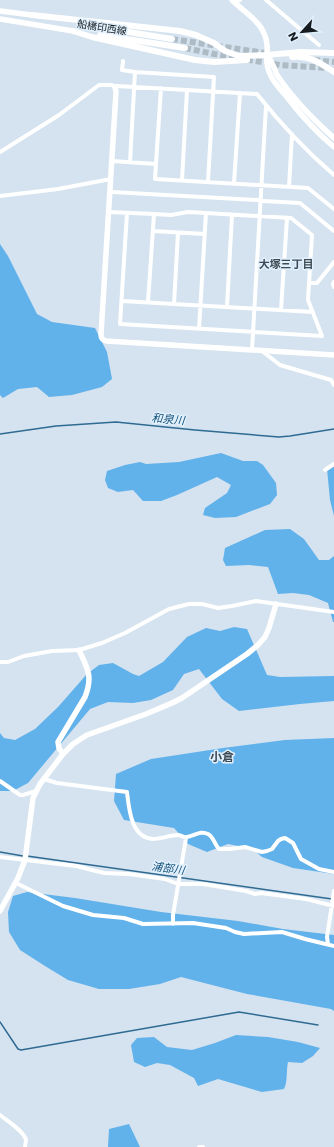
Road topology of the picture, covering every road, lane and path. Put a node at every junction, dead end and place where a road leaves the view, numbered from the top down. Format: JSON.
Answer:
{"nodes":[{"id":1,"x":240,"y":0,"type":"edge"},
{"id":2,"x":266,"y":0,"type":"edge"},
{"id":3,"x":233,"y":1,"type":"edge"},
{"id":4,"x":0,"y":11,"type":"edge"},
{"id":5,"x":32,"y":15,"type":"junction"},
{"id":6,"x":0,"y":19,"type":"edge"},
{"id":7,"x":73,"y":30,"type":"junction"},
{"id":8,"x":172,"y":38,"type":"tunnel mouth"},
{"id":9,"x":319,"y":45,"type":"dead end"},
{"id":10,"x":185,"y":48,"type":"tunnel mouth"},
{"id":11,"x":334,"y":53,"type":"edge"},
{"id":12,"x":268,"y":57,"type":"junction"},
{"id":13,"x":123,"y":62,"type":"dead end"},
{"id":14,"x":136,"y":72,"type":"junction"},
{"id":15,"x":334,"y":72,"type":"edge"},
{"id":16,"x":115,"y":87,"type":"junction"},
{"id":17,"x":135,"y":87,"type":"junction"},
{"id":18,"x":161,"y":88,"type":"junction"},
{"id":19,"x":187,"y":90,"type":"junction"},
{"id":20,"x":213,"y":92,"type":"junction"},
{"id":21,"x":240,"y":93,"type":"junction"},
{"id":22,"x":266,"y":106,"type":"junction"},
{"id":23,"x":292,"y":134,"type":"junction"},
{"id":24,"x":334,"y":138,"type":"edge"},
{"id":25,"x":334,"y":147,"type":"edge"},
{"id":26,"x":0,"y":152,"type":"edge"},
{"id":27,"x":112,"y":161,"type":"junction"},
{"id":28,"x":130,"y":162,"type":"junction"},
{"id":29,"x":156,"y":164,"type":"junction"},
{"id":30,"x":334,"y":175,"type":"edge"},
{"id":31,"x":111,"y":179,"type":"junction"},
{"id":32,"x":182,"y":180,"type":"junction"},
{"id":33,"x":208,"y":182,"type":"junction"},
{"id":34,"x":234,"y":183,"type":"junction"},
{"id":35,"x":262,"y":185,"type":"junction"},
{"id":36,"x":289,"y":187,"type":"junction"},
{"id":37,"x":112,"y":192,"type":"dead end"},
{"id":38,"x":0,"y":196,"type":"edge"},
{"id":39,"x":334,"y":209,"type":"edge"},
{"id":40,"x":109,"y":212,"type":"junction"},
{"id":41,"x":127,"y":213,"type":"junction"},
{"id":42,"x":206,"y":213,"type":"junction"},
{"id":43,"x":154,"y":214,"type":"junction"},
{"id":44,"x":232,"y":215,"type":"junction"},
{"id":45,"x":260,"y":216,"type":"junction"},
{"id":46,"x":287,"y":218,"type":"junction"},
{"id":47,"x":153,"y":231,"type":"junction"},
{"id":48,"x":334,"y":231,"type":"edge"},
{"id":49,"x":178,"y":233,"type":"junction"},
{"id":50,"x":205,"y":234,"type":"junction"},
{"id":51,"x":334,"y":262,"type":"edge"},
{"id":52,"x":334,"y":282,"type":"edge"},
{"id":53,"x":309,"y":283,"type":"junction"},
{"id":54,"x":334,"y":287,"type":"edge"},
{"id":55,"x":122,"y":301,"type":"junction"},
{"id":56,"x":148,"y":302,"type":"junction"},
{"id":57,"x":174,"y":304,"type":"junction"},
{"id":58,"x":201,"y":306,"type":"junction"},
{"id":59,"x":227,"y":307,"type":"junction"},
{"id":60,"x":254,"y":308,"type":"junction"},
{"id":61,"x":281,"y":310,"type":"junction"},
{"id":62,"x":313,"y":312,"type":"junction"},
{"id":63,"x":199,"y":329,"type":"junction"},
{"id":64,"x":253,"y":332,"type":"junction"},
{"id":65,"x":252,"y":350,"type":"junction"},
{"id":66,"x":262,"y":351,"type":"junction"},
{"id":67,"x":334,"y":354,"type":"edge"},
{"id":68,"x":334,"y":385,"type":"edge"},
{"id":69,"x":334,"y":464,"type":"edge"},
{"id":70,"x":325,"y":470,"type":"dead end"},
{"id":71,"x":276,"y":604,"type":"junction"},
{"id":72,"x":334,"y":612,"type":"edge"},
{"id":73,"x":79,"y":650,"type":"junction"},
{"id":74,"x":0,"y":662,"type":"edge"},
{"id":75,"x":63,"y":754,"type":"junction"},
{"id":76,"x":44,"y":779,"type":"junction"},
{"id":77,"x":0,"y":781,"type":"edge"},
{"id":78,"x":36,"y":791,"type":"junction"},
{"id":79,"x":186,"y":838,"type":"junction"},
{"id":80,"x":0,"y":857,"type":"edge"},
{"id":81,"x":25,"y":860,"type":"junction"},
{"id":82,"x":334,"y":872,"type":"edge"},
{"id":83,"x":16,"y":882,"type":"junction"},
{"id":84,"x":178,"y":884,"type":"junction"},
{"id":85,"x":334,"y":891,"type":"edge"},
{"id":86,"x":333,"y":906,"type":"edge"},
{"id":87,"x":0,"y":911,"type":"edge"},
{"id":88,"x":173,"y":924,"type":"junction"},
{"id":89,"x":328,"y":944,"type":"junction"},
{"id":90,"x":334,"y":946,"type":"edge"},
{"id":91,"x":0,"y":1115,"type":"edge"},
{"id":92,"x":25,"y":1147,"type":"edge"},
{"id":93,"x":198,"y":1147,"type":"edge"},
{"id":94,"x":203,"y":1147,"type":"edge"}],
"edges":[{"from":1,"to":3,"type":"street"},
{"from":2,"to":9,"type":"street"},
{"from":3,"to":12,"type":"street"},
{"from":4,"to":5,"type":"street"},
{"from":5,"to":8,"type":"main road","name":"船橋印西線"},
{"from":5,"to":12,"type":"main road"},
{"from":6,"to":7,"type":"street"},
{"from":7,"to":10,"type":"main road","name":"船橋印西線"},
{"from":7,"to":12,"type":"main road"},
{"from":11,"to":12,"type":"main road"},
{"from":12,"to":15,"type":"main road"},
{"from":12,"to":24,"type":"street"},
{"from":12,"to":25,"type":"street"},
{"from":13,"to":14,"type":"street"},
{"from":14,"to":17,"type":"street"},
{"from":14,"to":20,"type":"street"},
{"from":16,"to":17,"type":"street"},
{"from":16,"to":26,"type":"street"},
{"from":16,"to":27,"type":"street"},
{"from":17,"to":18,"type":"street"},
{"from":17,"to":28,"type":"street"},
{"from":18,"to":19,"type":"street"},
{"from":18,"to":29,"type":"street"},
{"from":19,"to":20,"type":"street"},
{"from":19,"to":32,"type":"street"},
{"from":20,"to":21,"type":"street"},
{"from":20,"to":33,"type":"street"},
{"from":21,"to":22,"type":"street"},
{"from":21,"to":34,"type":"street"},
{"from":22,"to":23,"type":"street"},
{"from":22,"to":35,"type":"street"},
{"from":23,"to":30,"type":"street"},
{"from":23,"to":36,"type":"street"},
{"from":27,"to":28,"type":"street"},
{"from":27,"to":31,"type":"street"},
{"from":28,"to":29,"type":"street"},
{"from":29,"to":32,"type":"street"},
{"from":31,"to":38,"type":"street"},
{"from":31,"to":40,"type":"street"},
{"from":32,"to":33,"type":"street"},
{"from":33,"to":34,"type":"street"},
{"from":34,"to":35,"type":"street"},
{"from":35,"to":36,"type":"street"},
{"from":35,"to":45,"type":"street"},
{"from":36,"to":39,"type":"street"},
{"from":37,"to":48,"type":"street"},
{"from":40,"to":41,"type":"street"},
{"from":40,"to":65,"type":"street"},
{"from":41,"to":43,"type":"street"},
{"from":41,"to":55,"type":"street"},
{"from":42,"to":43,"type":"street"},
{"from":42,"to":44,"type":"street"},
{"from":42,"to":50,"type":"street"},
{"from":43,"to":47,"type":"street"},
{"from":44,"to":45,"type":"street"},
{"from":44,"to":59,"type":"street"},
{"from":45,"to":46,"type":"street"},
{"from":45,"to":60,"type":"street"},
{"from":46,"to":53,"type":"street"},
{"from":46,"to":61,"type":"street"},
{"from":47,"to":49,"type":"street"},
{"from":47,"to":56,"type":"street"},
{"from":49,"to":50,"type":"street"},
{"from":49,"to":57,"type":"street"},
{"from":50,"to":58,"type":"street"},
{"from":51,"to":53,"type":"street"},
{"from":52,"to":54,"type":"street"},
{"from":53,"to":62,"type":"street"},
{"from":55,"to":56,"type":"street"},
{"from":55,"to":63,"type":"street"},
{"from":56,"to":57,"type":"street"},
{"from":57,"to":58,"type":"street"},
{"from":58,"to":59,"type":"street"},
{"from":58,"to":63,"type":"street"},
{"from":59,"to":60,"type":"street"},
{"from":60,"to":61,"type":"street"},
{"from":60,"to":64,"type":"street"},
{"from":61,"to":62,"type":"street"},
{"from":62,"to":64,"type":"street"},
{"from":63,"to":64,"type":"street"},
{"from":64,"to":65,"type":"street"},
{"from":65,"to":66,"type":"street"},
{"from":66,"to":67,"type":"street"},
{"from":66,"to":68,"type":"street"},
{"from":69,"to":70,"type":"street"},
{"from":71,"to":72,"type":"street"},
{"from":71,"to":73,"type":"street"},
{"from":71,"to":75,"type":"street"},
{"from":73,"to":74,"type":"street"},
{"from":73,"to":75,"type":"street"},
{"from":75,"to":76,"type":"street"},
{"from":76,"to":78,"type":"street"},
{"from":76,"to":79,"type":"street"},
{"from":77,"to":78,"type":"street"},
{"from":78,"to":81,"type":"street"},
{"from":79,"to":82,"type":"street"},
{"from":79,"to":84,"type":"street"},
{"from":80,"to":81,"type":"street"},
{"from":81,"to":83,"type":"street"},
{"from":81,"to":84,"type":"street"},
{"from":83,"to":87,"type":"street"},
{"from":83,"to":88,"type":"street"},
{"from":84,"to":86,"type":"street"},
{"from":84,"to":88,"type":"street"},
{"from":85,"to":86,"type":"street"},
{"from":86,"to":89,"type":"street"},
{"from":88,"to":89,"type":"street"},
{"from":89,"to":90,"type":"street"},
{"from":91,"to":92,"type":"street"},
{"from":93,"to":94,"type":"street"}]}
